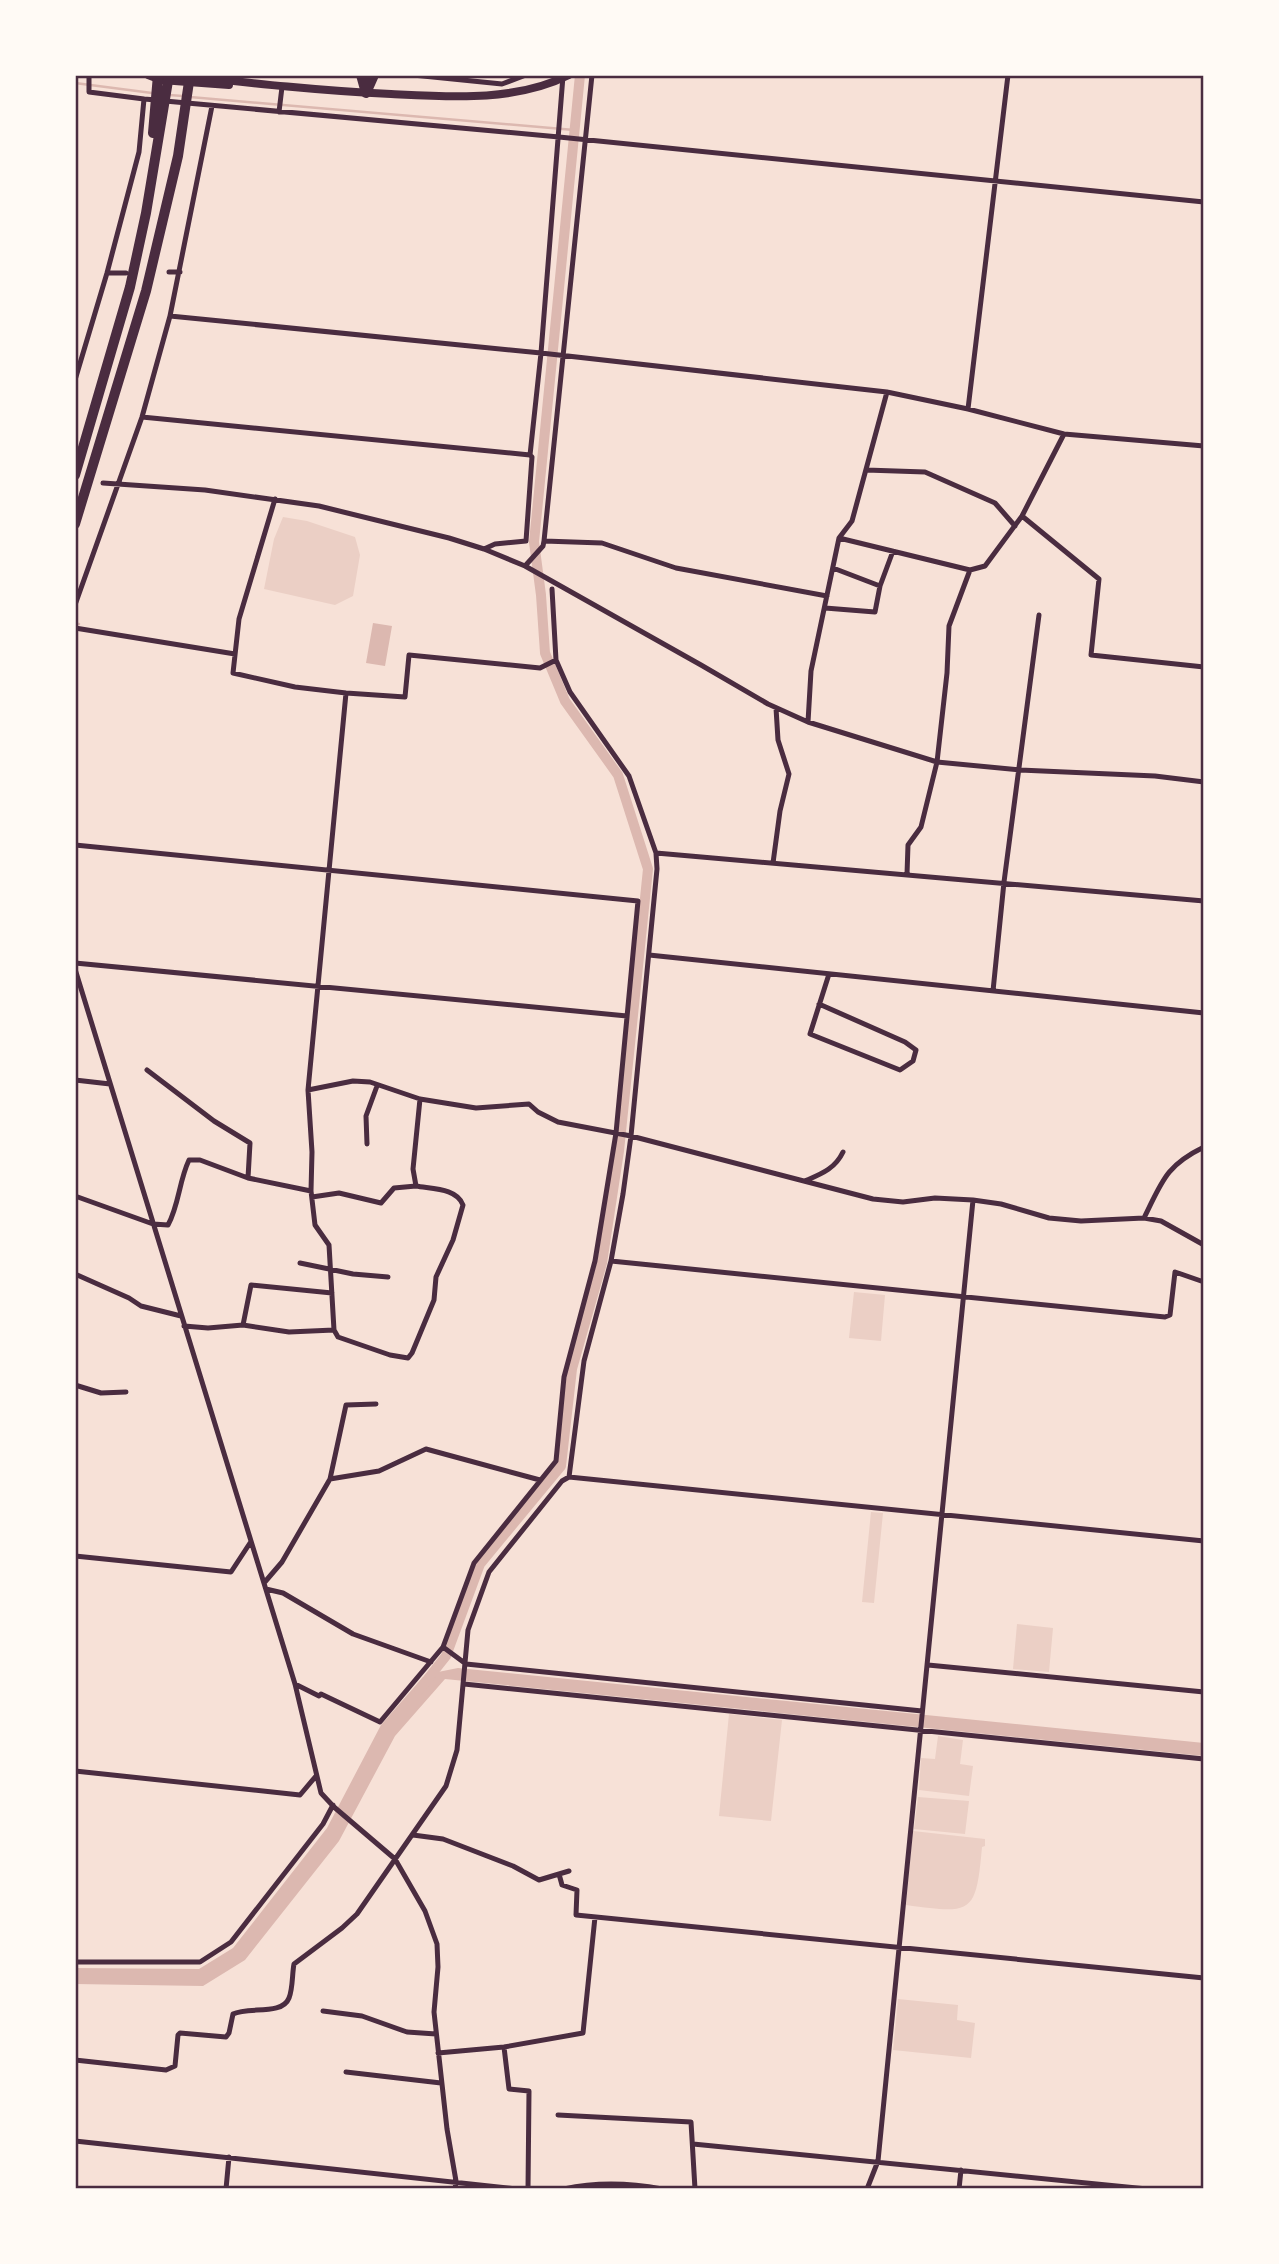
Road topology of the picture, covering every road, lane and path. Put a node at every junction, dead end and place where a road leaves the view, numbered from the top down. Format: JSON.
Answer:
{"nodes":[{"id":1,"x":89,"y":75,"type":"edge"},
{"id":2,"x":148,"y":75,"type":"edge"},
{"id":3,"x":158,"y":75,"type":"edge"},
{"id":4,"x":169,"y":75,"type":"edge"},
{"id":5,"x":179,"y":75,"type":"edge"},
{"id":6,"x":190,"y":75,"type":"edge"},
{"id":7,"x":360,"y":75,"type":"edge"},
{"id":8,"x":374,"y":75,"type":"edge"},
{"id":9,"x":413,"y":75,"type":"edge"},
{"id":10,"x":526,"y":75,"type":"edge"},
{"id":11,"x":592,"y":75,"type":"edge"},
{"id":12,"x":1008,"y":75,"type":"edge"},
{"id":13,"x":565,"y":76,"type":"edge"},
{"id":14,"x":267,"y":85,"type":"junction"},
{"id":15,"x":282,"y":87,"type":"junction"},
{"id":16,"x":366,"y":93,"type":"junction"},
{"id":17,"x":144,"y":99,"type":"junction"},
{"id":18,"x":212,"y":106,"type":"junction"},
{"id":19,"x":159,"y":112,"type":"junction"},
{"id":20,"x":279,"y":112,"type":"junction"},
{"id":21,"x":559,"y":137,"type":"junction"},
{"id":22,"x":584,"y":140,"type":"junction"},
{"id":23,"x":997,"y":180,"type":"junction"},
{"id":24,"x":1204,"y":202,"type":"edge"},
{"id":25,"x":169,"y":272,"type":"dead end"},
{"id":26,"x":180,"y":272,"type":"junction"},
{"id":27,"x":107,"y":273,"type":"junction"},
{"id":28,"x":126,"y":273,"type":"dead end"},
{"id":29,"x":170,"y":316,"type":"junction"},
{"id":30,"x":541,"y":353,"type":"junction"},
{"id":31,"x":562,"y":356,"type":"junction"},
{"id":32,"x":75,"y":380,"type":"edge"},
{"id":33,"x":887,"y":392,"type":"junction"},
{"id":34,"x":968,"y":409,"type":"junction"},
{"id":35,"x":142,"y":417,"type":"junction"},
{"id":36,"x":1064,"y":434,"type":"junction"},
{"id":37,"x":1204,"y":446,"type":"edge"},
{"id":38,"x":530,"y":455,"type":"junction"},
{"id":39,"x":866,"y":470,"type":"junction"},
{"id":40,"x":75,"y":475,"type":"edge"},
{"id":41,"x":103,"y":483,"type":"dead end"},
{"id":42,"x":117,"y":484,"type":"junction"},
{"id":43,"x":275,"y":499,"type":"junction"},
{"id":44,"x":1022,"y":516,"type":"junction"},
{"id":45,"x":75,"y":524,"type":"edge"},
{"id":46,"x":1015,"y":526,"type":"junction"},
{"id":47,"x":839,"y":538,"type":"junction"},
{"id":48,"x":544,"y":541,"type":"junction"},
{"id":49,"x":484,"y":549,"type":"junction"},
{"id":50,"x":893,"y":551,"type":"junction"},
{"id":51,"x":527,"y":564,"type":"junction"},
{"id":52,"x":833,"y":568,"type":"junction"},
{"id":53,"x":970,"y":570,"type":"junction"},
{"id":54,"x":880,"y":586,"type":"junction"},
{"id":55,"x":552,"y":589,"type":"dead end"},
{"id":56,"x":827,"y":596,"type":"junction"},
{"id":57,"x":75,"y":605,"type":"edge"},
{"id":58,"x":825,"y":608,"type":"junction"},
{"id":59,"x":1039,"y":615,"type":"dead end"},
{"id":60,"x":75,"y":628,"type":"edge"},
{"id":61,"x":235,"y":654,"type":"junction"},
{"id":62,"x":555,"y":661,"type":"junction"},
{"id":63,"x":1204,"y":667,"type":"edge"},
{"id":64,"x":346,"y":693,"type":"junction"},
{"id":65,"x":776,"y":708,"type":"junction"},
{"id":66,"x":808,"y":722,"type":"junction"},
{"id":67,"x":937,"y":762,"type":"junction"},
{"id":68,"x":1020,"y":770,"type":"junction"},
{"id":69,"x":1204,"y":782,"type":"edge"},
{"id":70,"x":75,"y":845,"type":"edge"},
{"id":71,"x":656,"y":853,"type":"junction"},
{"id":72,"x":773,"y":863,"type":"junction"},
{"id":73,"x":329,"y":871,"type":"junction"},
{"id":74,"x":907,"y":874,"type":"junction"},
{"id":75,"x":1004,"y":882,"type":"junction"},
{"id":76,"x":1204,"y":901,"type":"edge"},
{"id":77,"x":649,"y":955,"type":"junction"},
{"id":78,"x":75,"y":963,"type":"edge"},
{"id":79,"x":75,"y":969,"type":"edge"},
{"id":80,"x":829,"y":974,"type":"junction"},
{"id":81,"x":317,"y":985,"type":"junction"},
{"id":82,"x":993,"y":991,"type":"junction"},
{"id":83,"x":819,"y":1003,"type":"junction"},
{"id":84,"x":1204,"y":1013,"type":"edge"},
{"id":85,"x":627,"y":1016,"type":"junction"},
{"id":86,"x":147,"y":1070,"type":"dead end"},
{"id":87,"x":75,"y":1080,"type":"edge"},
{"id":88,"x":110,"y":1084,"type":"junction"},
{"id":89,"x":377,"y":1086,"type":"junction"},
{"id":90,"x":308,"y":1090,"type":"junction"},
{"id":91,"x":420,"y":1098,"type":"junction"},
{"id":92,"x":616,"y":1133,"type":"junction"},
{"id":93,"x":631,"y":1136,"type":"junction"},
{"id":94,"x":367,"y":1144,"type":"dead end"},
{"id":95,"x":1204,"y":1147,"type":"edge"},
{"id":96,"x":842,"y":1152,"type":"dead end"},
{"id":97,"x":248,"y":1178,"type":"junction"},
{"id":98,"x":805,"y":1181,"type":"junction"},
{"id":99,"x":416,"y":1186,"type":"junction"},
{"id":100,"x":312,"y":1194,"type":"junction"},
{"id":101,"x":75,"y":1196,"type":"edge"},
{"id":102,"x":974,"y":1200,"type":"junction"},
{"id":103,"x":1144,"y":1218,"type":"junction"},
{"id":104,"x":153,"y":1224,"type":"junction"},
{"id":105,"x":1204,"y":1245,"type":"edge"},
{"id":106,"x":611,"y":1261,"type":"junction"},
{"id":107,"x":300,"y":1263,"type":"dead end"},
{"id":108,"x":330,"y":1269,"type":"junction"},
{"id":109,"x":75,"y":1274,"type":"edge"},
{"id":110,"x":388,"y":1276,"type":"dead end"},
{"id":111,"x":1204,"y":1282,"type":"edge"},
{"id":112,"x":332,"y":1293,"type":"junction"},
{"id":113,"x":963,"y":1298,"type":"junction"},
{"id":114,"x":181,"y":1316,"type":"junction"},
{"id":115,"x":243,"y":1325,"type":"junction"},
{"id":116,"x":184,"y":1326,"type":"junction"},
{"id":117,"x":334,"y":1330,"type":"junction"},
{"id":118,"x":75,"y":1385,"type":"edge"},
{"id":119,"x":126,"y":1392,"type":"dead end"},
{"id":120,"x":376,"y":1404,"type":"dead end"},
{"id":121,"x":569,"y":1477,"type":"junction"},
{"id":122,"x":330,"y":1479,"type":"junction"},
{"id":123,"x":540,"y":1480,"type":"junction"},
{"id":124,"x":941,"y":1515,"type":"junction"},
{"id":125,"x":1204,"y":1541,"type":"edge"},
{"id":126,"x":250,"y":1543,"type":"junction"},
{"id":127,"x":75,"y":1556,"type":"edge"},
{"id":128,"x":265,"y":1586,"type":"junction"},
{"id":129,"x":443,"y":1647,"type":"junction"},
{"id":130,"x":431,"y":1662,"type":"junction"},
{"id":131,"x":466,"y":1664,"type":"junction"},
{"id":132,"x":928,"y":1665,"type":"junction"},
{"id":133,"x":295,"y":1684,"type":"junction"},
{"id":134,"x":464,"y":1685,"type":"junction"},
{"id":135,"x":1204,"y":1692,"type":"edge"},
{"id":136,"x":922,"y":1711,"type":"junction"},
{"id":137,"x":920,"y":1731,"type":"junction"},
{"id":138,"x":1204,"y":1759,"type":"edge"},
{"id":139,"x":75,"y":1771,"type":"edge"},
{"id":140,"x":316,"y":1776,"type":"junction"},
{"id":141,"x":333,"y":1806,"type":"junction"},
{"id":142,"x":413,"y":1835,"type":"junction"},
{"id":143,"x":395,"y":1859,"type":"junction"},
{"id":144,"x":569,"y":1871,"type":"dead end"},
{"id":145,"x":559,"y":1874,"type":"junction"},
{"id":146,"x":595,"y":1917,"type":"junction"},
{"id":147,"x":898,"y":1947,"type":"junction"},
{"id":148,"x":75,"y":1962,"type":"edge"},
{"id":149,"x":1204,"y":1978,"type":"edge"},
{"id":150,"x":323,"y":2011,"type":"dead end"},
{"id":151,"x":436,"y":2034,"type":"junction"},
{"id":152,"x":504,"y":2047,"type":"junction"},
{"id":153,"x":438,"y":2053,"type":"junction"},
{"id":154,"x":75,"y":2060,"type":"edge"},
{"id":155,"x":346,"y":2072,"type":"dead end"},
{"id":156,"x":441,"y":2083,"type":"junction"},
{"id":157,"x":558,"y":2115,"type":"dead end"},
{"id":158,"x":75,"y":2141,"type":"edge"},
{"id":159,"x":693,"y":2144,"type":"junction"},
{"id":160,"x":229,"y":2157,"type":"junction"},
{"id":161,"x":878,"y":2161,"type":"junction"},
{"id":162,"x":961,"y":2170,"type":"junction"},
{"id":163,"x":456,"y":2181,"type":"junction"},
{"id":164,"x":226,"y":2189,"type":"edge"},
{"id":165,"x":454,"y":2189,"type":"edge"},
{"id":166,"x":516,"y":2189,"type":"edge"},
{"id":167,"x":528,"y":2189,"type":"edge"},
{"id":168,"x":564,"y":2189,"type":"edge"},
{"id":169,"x":663,"y":2189,"type":"edge"},
{"id":170,"x":695,"y":2189,"type":"edge"},
{"id":171,"x":867,"y":2189,"type":"edge"},
{"id":172,"x":959,"y":2189,"type":"edge"},
{"id":173,"x":1147,"y":2189,"type":"edge"}],
"edges":[{"from":1,"to":17,"type":"street"},
{"from":2,"to":14,"type":"main road"},
{"from":3,"to":19,"type":"highway"},
{"from":4,"to":19,"type":"highway"},
{"from":5,"to":14,"type":"main road"},
{"from":6,"to":45,"type":"highway"},
{"from":7,"to":16,"type":"highway"},
{"from":8,"to":16,"type":"highway"},
{"from":9,"to":10,"type":"street"},
{"from":11,"to":22,"type":"street"},
{"from":12,"to":23,"type":"street"},
{"from":13,"to":16,"type":"main road"},
{"from":13,"to":21,"type":"street"},
{"from":14,"to":15,"type":"main road"},
{"from":15,"to":16,"type":"main road"},
{"from":15,"to":20,"type":"street"},
{"from":17,"to":18,"type":"street"},
{"from":17,"to":27,"type":"street"},
{"from":18,"to":20,"type":"street"},
{"from":18,"to":26,"type":"street"},
{"from":19,"to":40,"type":"highway"},
{"from":20,"to":21,"type":"street"},
{"from":21,"to":22,"type":"street"},
{"from":21,"to":30,"type":"street"},
{"from":22,"to":23,"type":"street"},
{"from":22,"to":31,"type":"street"},
{"from":23,"to":24,"type":"street"},
{"from":23,"to":34,"type":"street"},
{"from":25,"to":26,"type":"street"},
{"from":26,"to":29,"type":"street"},
{"from":27,"to":28,"type":"street"},
{"from":27,"to":32,"type":"street"},
{"from":29,"to":30,"type":"street"},
{"from":29,"to":35,"type":"street"},
{"from":30,"to":31,"type":"street"},
{"from":30,"to":38,"type":"street"},
{"from":31,"to":33,"type":"street"},
{"from":31,"to":48,"type":"street"},
{"from":33,"to":34,"type":"street"},
{"from":33,"to":39,"type":"street"},
{"from":34,"to":36,"type":"street"},
{"from":35,"to":38,"type":"street"},
{"from":35,"to":42,"type":"street"},
{"from":36,"to":37,"type":"street"},
{"from":36,"to":44,"type":"street"},
{"from":38,"to":49,"type":"street"},
{"from":39,"to":46,"type":"street"},
{"from":39,"to":47,"type":"street"},
{"from":41,"to":42,"type":"street"},
{"from":42,"to":43,"type":"street"},
{"from":42,"to":57,"type":"street"},
{"from":43,"to":49,"type":"street"},
{"from":43,"to":61,"type":"street"},
{"from":44,"to":46,"type":"street"},
{"from":44,"to":63,"type":"street"},
{"from":46,"to":53,"type":"street"},
{"from":47,"to":50,"type":"street"},
{"from":47,"to":52,"type":"street"},
{"from":48,"to":51,"type":"street"},
{"from":48,"to":56,"type":"street"},
{"from":49,"to":51,"type":"street"},
{"from":50,"to":53,"type":"street"},
{"from":50,"to":54,"type":"street"},
{"from":51,"to":65,"type":"street"},
{"from":52,"to":54,"type":"street"},
{"from":52,"to":56,"type":"street"},
{"from":53,"to":67,"type":"street"},
{"from":54,"to":58,"type":"street"},
{"from":55,"to":62,"type":"street"},
{"from":56,"to":58,"type":"street"},
{"from":58,"to":66,"type":"street"},
{"from":59,"to":68,"type":"street"},
{"from":60,"to":61,"type":"street"},
{"from":61,"to":64,"type":"street"},
{"from":62,"to":64,"type":"street"},
{"from":62,"to":71,"type":"street"},
{"from":64,"to":73,"type":"street"},
{"from":65,"to":66,"type":"street"},
{"from":65,"to":72,"type":"street"},
{"from":66,"to":67,"type":"street"},
{"from":67,"to":68,"type":"street"},
{"from":67,"to":74,"type":"street"},
{"from":68,"to":69,"type":"street"},
{"from":68,"to":75,"type":"street"},
{"from":70,"to":73,"type":"street"},
{"from":71,"to":72,"type":"street"},
{"from":71,"to":77,"type":"street"},
{"from":72,"to":74,"type":"street"},
{"from":73,"to":81,"type":"street"},
{"from":73,"to":85,"type":"street"},
{"from":74,"to":75,"type":"street"},
{"from":75,"to":76,"type":"street"},
{"from":75,"to":82,"type":"street"},
{"from":77,"to":80,"type":"street"},
{"from":77,"to":93,"type":"street"},
{"from":78,"to":81,"type":"street"},
{"from":79,"to":88,"type":"street"},
{"from":80,"to":82,"type":"street"},
{"from":80,"to":83,"type":"street"},
{"from":81,"to":85,"type":"street"},
{"from":81,"to":90,"type":"street"},
{"from":82,"to":84,"type":"street"},
{"from":83,"to":83,"type":"street"},
{"from":85,"to":92,"type":"street"},
{"from":86,"to":97,"type":"street"},
{"from":87,"to":88,"type":"street"},
{"from":88,"to":104,"type":"street"},
{"from":89,"to":90,"type":"street"},
{"from":89,"to":91,"type":"street"},
{"from":89,"to":94,"type":"street"},
{"from":90,"to":100,"type":"street"},
{"from":91,"to":92,"type":"street"},
{"from":91,"to":99,"type":"street"},
{"from":92,"to":93,"type":"street"},
{"from":92,"to":123,"type":"street"},
{"from":93,"to":98,"type":"street"},
{"from":93,"to":106,"type":"street"},
{"from":95,"to":103,"type":"street"},
{"from":96,"to":98,"type":"street"},
{"from":97,"to":100,"type":"street"},
{"from":97,"to":104,"type":"street"},
{"from":98,"to":102,"type":"street"},
{"from":99,"to":100,"type":"street"},
{"from":99,"to":117,"type":"street"},
{"from":100,"to":108,"type":"street"},
{"from":101,"to":104,"type":"street"},
{"from":102,"to":103,"type":"street"},
{"from":102,"to":113,"type":"street"},
{"from":103,"to":105,"type":"street"},
{"from":104,"to":114,"type":"street"},
{"from":106,"to":113,"type":"street"},
{"from":106,"to":121,"type":"street"},
{"from":107,"to":108,"type":"street"},
{"from":108,"to":110,"type":"street"},
{"from":108,"to":112,"type":"street"},
{"from":109,"to":114,"type":"street"},
{"from":111,"to":113,"type":"street"},
{"from":112,"to":115,"type":"street"},
{"from":112,"to":117,"type":"street"},
{"from":113,"to":124,"type":"street"},
{"from":114,"to":116,"type":"street"},
{"from":115,"to":116,"type":"street"},
{"from":115,"to":117,"type":"street"},
{"from":116,"to":126,"type":"street"},
{"from":118,"to":119,"type":"street"},
{"from":120,"to":122,"type":"street"},
{"from":121,"to":124,"type":"street"},
{"from":121,"to":131,"type":"street"},
{"from":122,"to":123,"type":"street"},
{"from":122,"to":128,"type":"street"},
{"from":123,"to":129,"type":"street"},
{"from":124,"to":125,"type":"street"},
{"from":124,"to":132,"type":"street"},
{"from":126,"to":127,"type":"street"},
{"from":126,"to":128,"type":"street"},
{"from":128,"to":130,"type":"street"},
{"from":128,"to":133,"type":"street"},
{"from":129,"to":130,"type":"street"},
{"from":129,"to":131,"type":"street"},
{"from":130,"to":133,"type":"street"},
{"from":131,"to":134,"type":"street"},
{"from":131,"to":136,"type":"street"},
{"from":132,"to":135,"type":"street"},
{"from":132,"to":136,"type":"street"},
{"from":133,"to":140,"type":"street"},
{"from":134,"to":137,"type":"street"},
{"from":134,"to":142,"type":"street"},
{"from":136,"to":137,"type":"street"},
{"from":137,"to":138,"type":"street"},
{"from":137,"to":147,"type":"street"},
{"from":139,"to":140,"type":"street"},
{"from":140,"to":141,"type":"street"},
{"from":141,"to":143,"type":"street"},
{"from":141,"to":148,"type":"street"},
{"from":142,"to":143,"type":"street"},
{"from":142,"to":145,"type":"street"},
{"from":143,"to":151,"type":"street"},
{"from":143,"to":154,"type":"street"},
{"from":144,"to":145,"type":"street"},
{"from":145,"to":146,"type":"street"},
{"from":146,"to":147,"type":"street"},
{"from":146,"to":152,"type":"street"},
{"from":147,"to":149,"type":"street"},
{"from":147,"to":161,"type":"street"},
{"from":150,"to":151,"type":"street"},
{"from":151,"to":153,"type":"street"},
{"from":152,"to":153,"type":"street"},
{"from":152,"to":167,"type":"street"},
{"from":153,"to":156,"type":"street"},
{"from":155,"to":156,"type":"street"},
{"from":156,"to":163,"type":"street"},
{"from":157,"to":159,"type":"street"},
{"from":158,"to":160,"type":"street"},
{"from":159,"to":161,"type":"street"},
{"from":159,"to":170,"type":"street"},
{"from":160,"to":163,"type":"street"},
{"from":160,"to":164,"type":"street"},
{"from":161,"to":162,"type":"street"},
{"from":161,"to":171,"type":"street"},
{"from":162,"to":172,"type":"street"},
{"from":162,"to":173,"type":"street"},
{"from":163,"to":165,"type":"street"},
{"from":163,"to":166,"type":"street"},
{"from":168,"to":169,"type":"street"}]}
